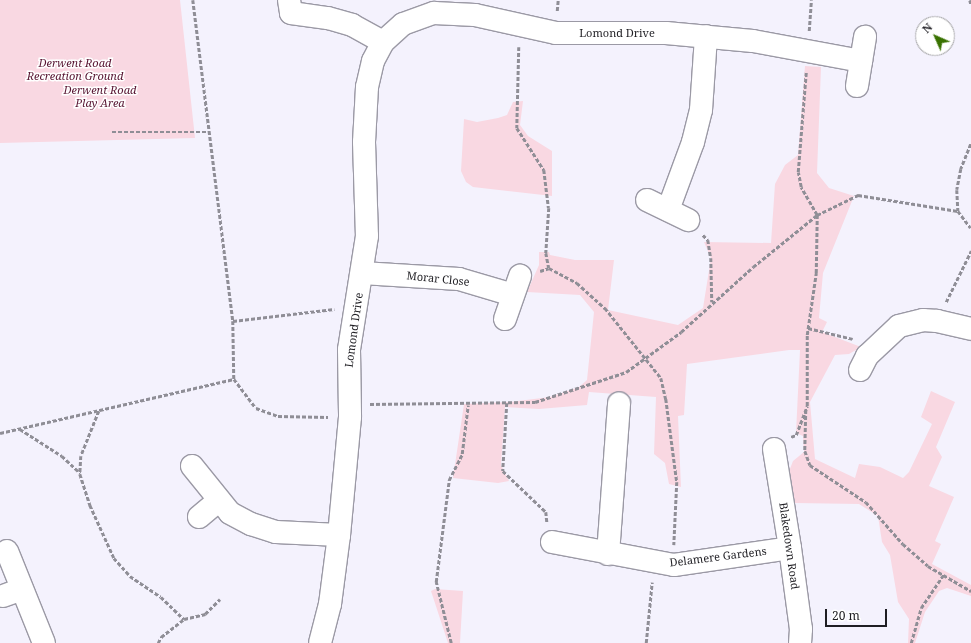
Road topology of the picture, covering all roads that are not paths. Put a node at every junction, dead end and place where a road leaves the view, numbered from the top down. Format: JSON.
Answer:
{"nodes":[{"id":1,"x":290,"y":6,"type":"edge"},
{"id":2,"x":706,"y":36,"type":"junction"},
{"id":3,"x":865,"y":37,"type":"dead end"},
{"id":4,"x":383,"y":42,"type":"junction"},
{"id":5,"x":860,"y":61,"type":"junction"},
{"id":6,"x":857,"y":86,"type":"dead end"},
{"id":7,"x":647,"y":200,"type":"dead end"},
{"id":8,"x":668,"y":210,"type":"junction"},
{"id":9,"x":688,"y":220,"type":"road end"},
{"id":10,"x":362,"y":273,"type":"junction"},
{"id":11,"x":505,"y":319,"type":"dead end"},
{"id":12,"x":971,"y":328,"type":"edge"},
{"id":13,"x":860,"y":370,"type":"dead end"},
{"id":14,"x":619,"y":403,"type":"dead end"},
{"id":15,"x":774,"y":449,"type":"road end"},
{"id":16,"x":192,"y":466,"type":"dead end"},
{"id":17,"x":219,"y":500,"type":"junction"},
{"id":18,"x":199,"y":517,"type":"dead end"},
{"id":19,"x":339,"y":535,"type":"junction"},
{"id":20,"x":552,"y":542,"type":"road end"},
{"id":21,"x":790,"y":548,"type":"junction"},
{"id":22,"x":7,"y":551,"type":"dead end"},
{"id":23,"x":608,"y":554,"type":"junction"},
{"id":24,"x":44,"y":643,"type":"edge"},
{"id":25,"x":320,"y":643,"type":"edge"},
{"id":26,"x":800,"y":643,"type":"edge"}],
"edges":[{"from":1,"to":4,"type":"street"},
{"from":2,"to":4,"type":"street","name":"Lomond Drive"},
{"from":2,"to":5,"type":"street","name":"Lomond Drive"},
{"from":2,"to":8,"type":"street"},
{"from":3,"to":5,"type":"street"},
{"from":4,"to":10,"type":"street","name":"Lomond Drive"},
{"from":5,"to":6,"type":"street"},
{"from":7,"to":8,"type":"street"},
{"from":8,"to":9,"type":"street"},
{"from":10,"to":11,"type":"street","name":"Morar Close"},
{"from":10,"to":19,"type":"street","name":"Lomond Drive"},
{"from":12,"to":13,"type":"street"},
{"from":14,"to":23,"type":"street"},
{"from":15,"to":21,"type":"street","name":"Blakedown Road"},
{"from":16,"to":17,"type":"street"},
{"from":17,"to":18,"type":"street"},
{"from":17,"to":19,"type":"street"},
{"from":19,"to":25,"type":"street","name":"Lomond Drive"},
{"from":20,"to":23,"type":"street","name":"Delamere Gardens"},
{"from":21,"to":23,"type":"street","name":"Delamere Gardens"},
{"from":21,"to":26,"type":"street","name":"Blakedown Road"},
{"from":22,"to":24,"type":"street"}]}
